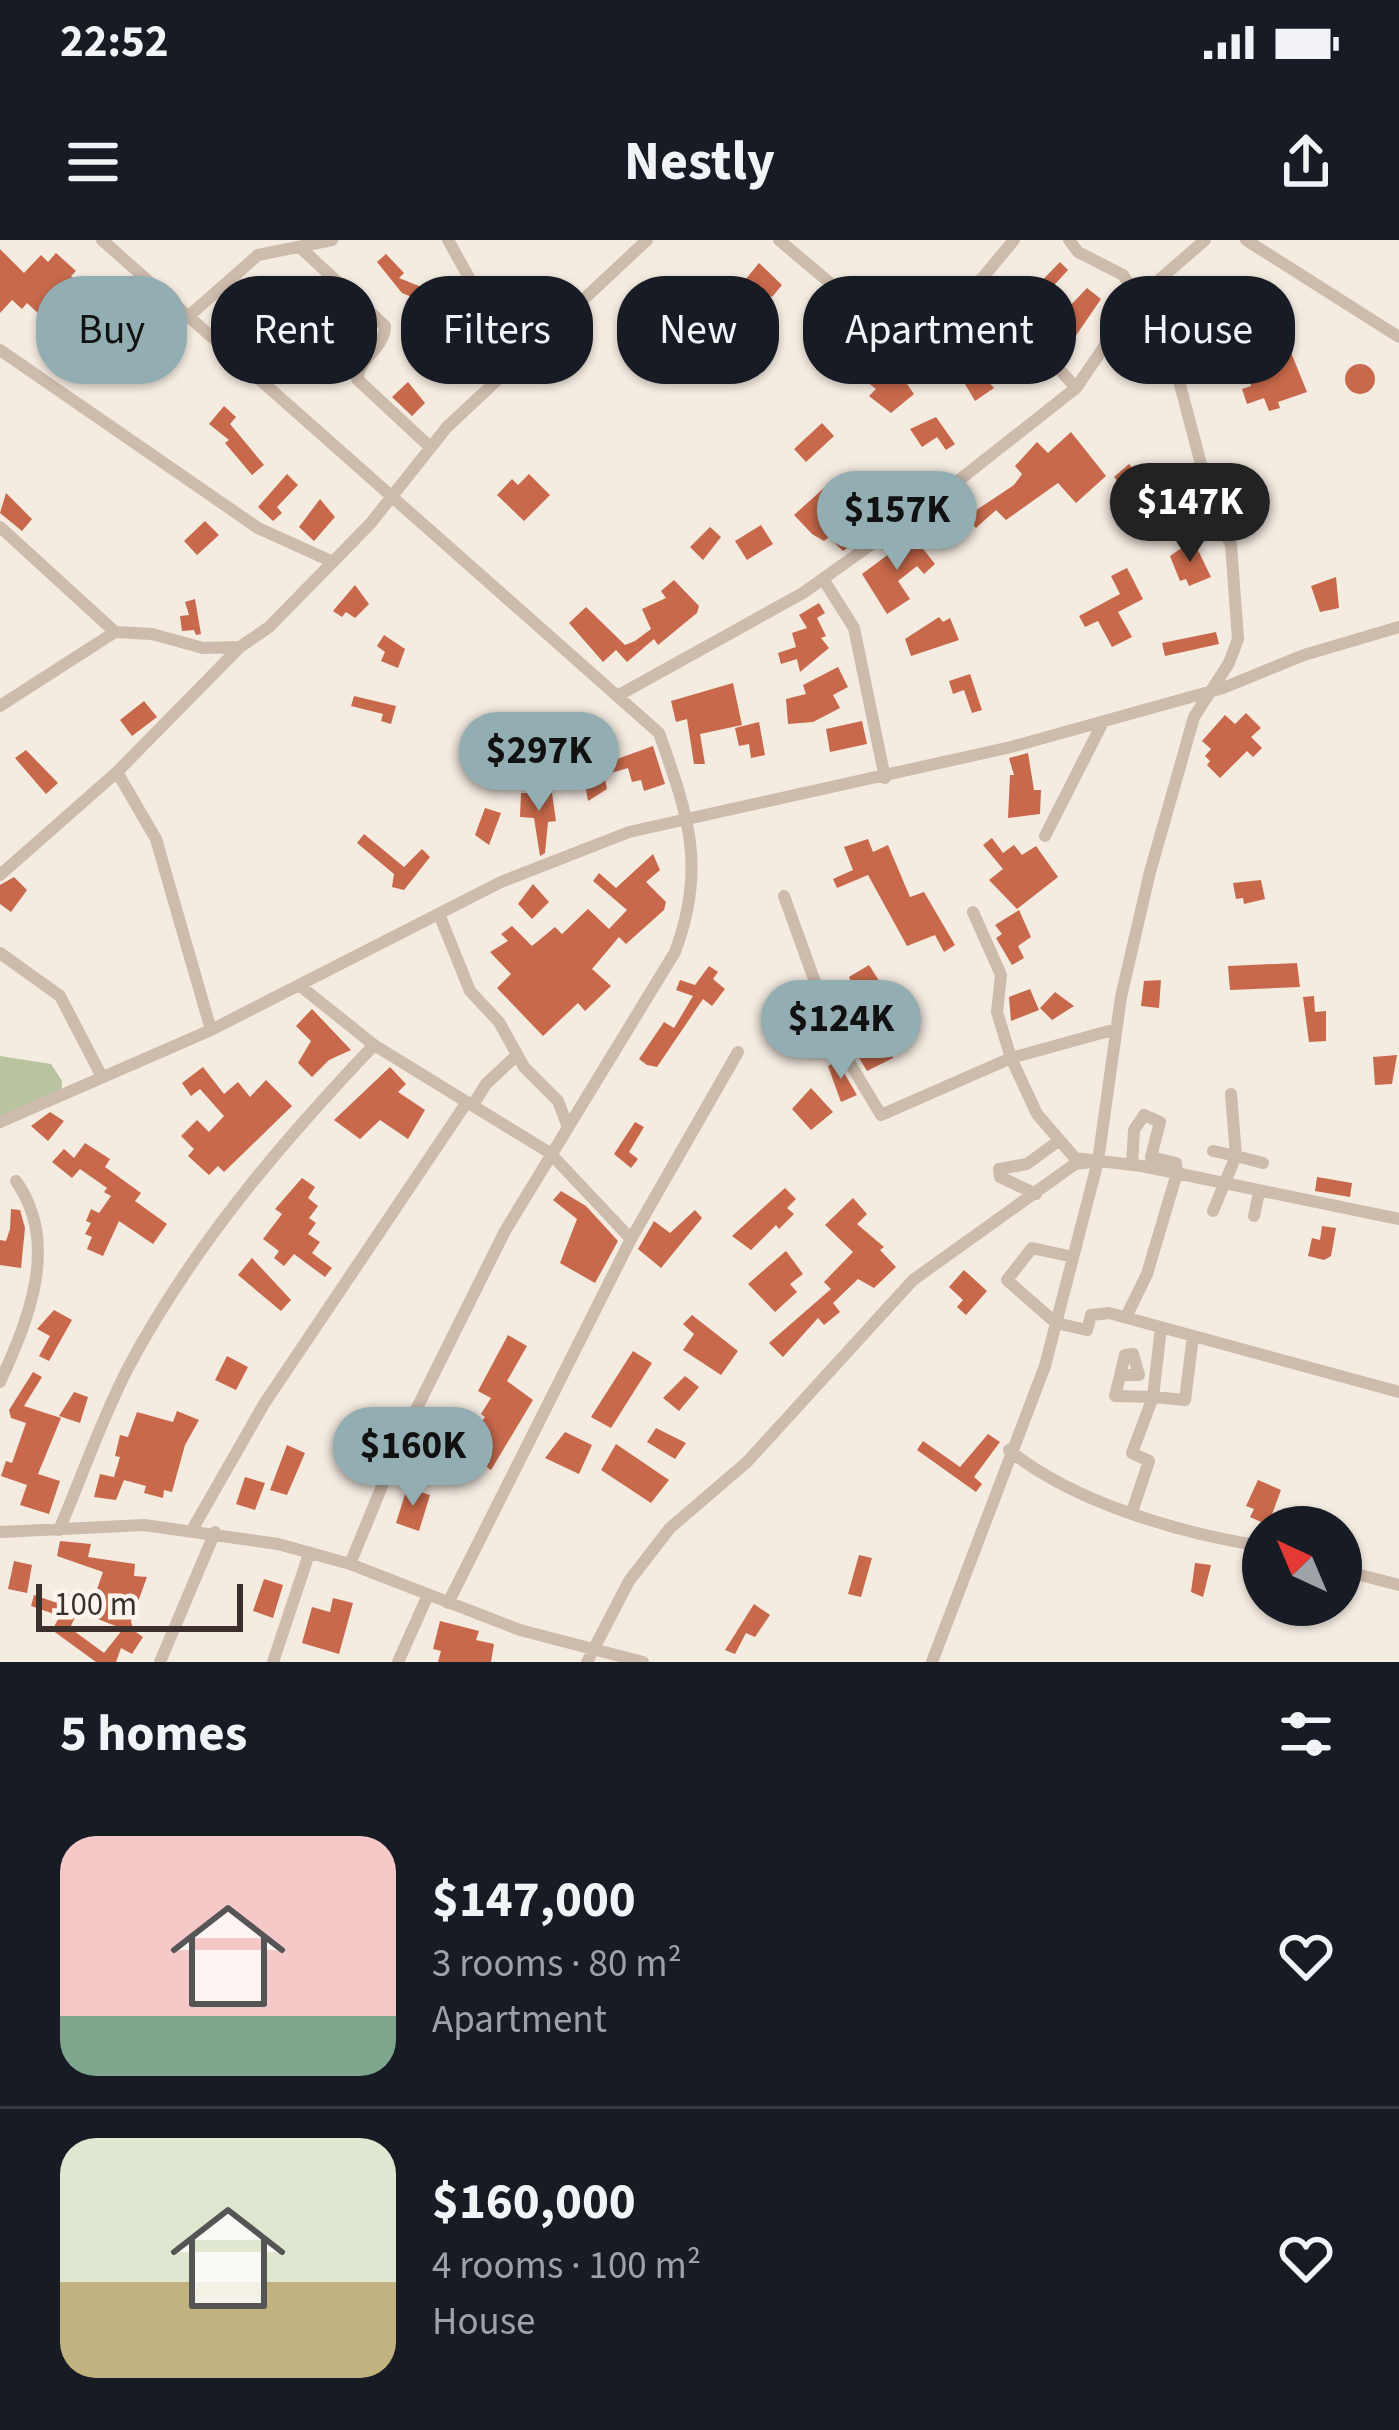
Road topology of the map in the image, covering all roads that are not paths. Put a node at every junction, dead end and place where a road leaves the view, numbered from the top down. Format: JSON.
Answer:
{"nodes":[{"id":1,"x":102,"y":240,"type":"edge"},
{"id":2,"x":332,"y":240,"type":"edge"},
{"id":3,"x":448,"y":240,"type":"edge"},
{"id":4,"x":647,"y":240,"type":"edge"},
{"id":5,"x":779,"y":240,"type":"edge"},
{"id":6,"x":1014,"y":240,"type":"edge"},
{"id":7,"x":1070,"y":240,"type":"edge"},
{"id":8,"x":1205,"y":240,"type":"edge"},
{"id":9,"x":1246,"y":240,"type":"edge"},
{"id":10,"x":303,"y":250,"type":"junction"},
{"id":11,"x":468,"y":276,"type":"edge"},
{"id":12,"x":822,"y":276,"type":"edge"},
{"id":13,"x":983,"y":276,"type":"edge"},
{"id":14,"x":1124,"y":276,"type":"edge"},
{"id":15,"x":1163,"y":276,"type":"edge"},
{"id":16,"x":593,"y":292,"type":"edge"},
{"id":17,"x":190,"y":315,"type":"junction"},
{"id":18,"x":1399,"y":337,"type":"edge"},
{"id":19,"x":0,"y":350,"type":"edge"},
{"id":20,"x":1100,"y":352,"type":"edge"},
{"id":21,"x":497,"y":384,"type":"edge"},
{"id":22,"x":1072,"y":384,"type":"edge"},
{"id":23,"x":1180,"y":384,"type":"edge"},
{"id":24,"x":1076,"y":388,"type":"junction"},
{"id":25,"x":430,"y":447,"type":"junction"},
{"id":26,"x":391,"y":491,"type":"junction"},
{"id":27,"x":0,"y":527,"type":"edge"},
{"id":28,"x":333,"y":562,"type":"junction"},
{"id":29,"x":823,"y":579,"type":"junction"},
{"id":30,"x":1399,"y":627,"type":"edge"},
{"id":31,"x":115,"y":632,"type":"junction"},
{"id":32,"x":240,"y":647,"type":"junction"},
{"id":33,"x":1213,"y":690,"type":"junction"},
{"id":34,"x":619,"y":695,"type":"junction"},
{"id":35,"x":0,"y":706,"type":"edge"},
{"id":36,"x":1103,"y":722,"type":"junction"},
{"id":37,"x":117,"y":772,"type":"junction"},
{"id":38,"x":885,"y":778,"type":"junction"},
{"id":39,"x":687,"y":817,"type":"junction"},
{"id":40,"x":1045,"y":836,"type":"dead end"},
{"id":41,"x":0,"y":874,"type":"edge"},
{"id":42,"x":784,"y":896,"type":"dead end"},
{"id":43,"x":973,"y":913,"type":"dead end"},
{"id":44,"x":439,"y":914,"type":"junction"},
{"id":45,"x":0,"y":953,"type":"edge"},
{"id":46,"x":299,"y":985,"type":"junction"},
{"id":47,"x":1117,"y":1029,"type":"junction"},
{"id":48,"x":211,"y":1030,"type":"junction"},
{"id":49,"x":374,"y":1045,"type":"junction"},
{"id":50,"x":738,"y":1052,"type":"dead end"},
{"id":51,"x":517,"y":1055,"type":"junction"},
{"id":52,"x":1011,"y":1058,"type":"junction"},
{"id":53,"x":102,"y":1077,"type":"junction"},
{"id":54,"x":1231,"y":1094,"type":"dead end"},
{"id":55,"x":470,"y":1103,"type":"junction"},
{"id":56,"x":0,"y":1122,"type":"edge"},
{"id":57,"x":567,"y":1125,"type":"junction"},
{"id":58,"x":1057,"y":1142,"type":"junction"},
{"id":59,"x":1213,"y":1151,"type":"dead end"},
{"id":60,"x":550,"y":1153,"type":"junction"},
{"id":61,"x":1236,"y":1156,"type":"junction"},
{"id":62,"x":1098,"y":1161,"type":"junction"},
{"id":63,"x":1263,"y":1163,"type":"dead end"},
{"id":64,"x":1132,"y":1165,"type":"junction"},
{"id":65,"x":1177,"y":1174,"type":"junction"},
{"id":66,"x":16,"y":1181,"type":"dead end"},
{"id":67,"x":1222,"y":1184,"type":"junction"},
{"id":68,"x":1259,"y":1192,"type":"junction"},
{"id":69,"x":1036,"y":1194,"type":"junction"},
{"id":70,"x":1213,"y":1210,"type":"dead end"},
{"id":71,"x":1254,"y":1216,"type":"dead end"},
{"id":72,"x":1399,"y":1219,"type":"edge"},
{"id":73,"x":631,"y":1239,"type":"junction"},
{"id":74,"x":1073,"y":1257,"type":"junction"},
{"id":75,"x":1126,"y":1317,"type":"junction"},
{"id":76,"x":1056,"y":1323,"type":"junction"},
{"id":77,"x":1161,"y":1327,"type":"junction"},
{"id":78,"x":1192,"y":1336,"type":"junction"},
{"id":79,"x":1120,"y":1375,"type":"dead end"},
{"id":80,"x":0,"y":1382,"type":"edge"},
{"id":81,"x":1399,"y":1392,"type":"edge"},
{"id":82,"x":1154,"y":1397,"type":"junction"},
{"id":83,"x":1009,"y":1450,"type":"junction"},
{"id":84,"x":1132,"y":1512,"type":"junction"},
{"id":85,"x":58,"y":1530,"type":"junction"},
{"id":86,"x":192,"y":1530,"type":"junction"},
{"id":87,"x":0,"y":1532,"type":"edge"},
{"id":88,"x":215,"y":1532,"type":"junction"},
{"id":89,"x":1242,"y":1542,"type":"edge"},
{"id":90,"x":309,"y":1554,"type":"junction"},
{"id":91,"x":350,"y":1564,"type":"junction"},
{"id":92,"x":1362,"y":1575,"type":"edge"},
{"id":93,"x":1399,"y":1585,"type":"edge"},
{"id":94,"x":428,"y":1595,"type":"junction"},
{"id":95,"x":448,"y":1603,"type":"junction"},
{"id":96,"x":590,"y":1655,"type":"edge"},
{"id":97,"x":160,"y":1662,"type":"edge"},
{"id":98,"x":273,"y":1662,"type":"edge"},
{"id":99,"x":398,"y":1662,"type":"edge"},
{"id":100,"x":643,"y":1662,"type":"edge"},
{"id":101,"x":932,"y":1662,"type":"edge"}],
"edges":[{"from":1,"to":17,"type":"street"},
{"from":2,"to":10,"type":"street"},
{"from":3,"to":11,"type":"street"},
{"from":4,"to":16,"type":"street"},
{"from":5,"to":12,"type":"street"},
{"from":6,"to":13,"type":"street"},
{"from":7,"to":14,"type":"street"},
{"from":8,"to":15,"type":"street"},
{"from":9,"to":18,"type":"street"},
{"from":10,"to":17,"type":"street"},
{"from":10,"to":25,"type":"street"},
{"from":17,"to":26,"type":"street"},
{"from":19,"to":28,"type":"street"},
{"from":20,"to":24,"type":"street"},
{"from":21,"to":25,"type":"street"},
{"from":22,"to":24,"type":"street"},
{"from":23,"to":33,"type":"street"},
{"from":24,"to":29,"type":"street"},
{"from":25,"to":26,"type":"street"},
{"from":26,"to":28,"type":"street"},
{"from":26,"to":34,"type":"street"},
{"from":27,"to":31,"type":"street"},
{"from":28,"to":32,"type":"street"},
{"from":29,"to":34,"type":"street"},
{"from":29,"to":38,"type":"street"},
{"from":30,"to":33,"type":"street"},
{"from":31,"to":32,"type":"street"},
{"from":31,"to":35,"type":"street"},
{"from":32,"to":37,"type":"street"},
{"from":33,"to":36,"type":"street"},
{"from":33,"to":47,"type":"street"},
{"from":34,"to":39,"type":"street"},
{"from":36,"to":38,"type":"street"},
{"from":36,"to":40,"type":"street"},
{"from":37,"to":41,"type":"street"},
{"from":37,"to":48,"type":"street"},
{"from":38,"to":39,"type":"street"},
{"from":39,"to":44,"type":"street"},
{"from":39,"to":57,"type":"street"},
{"from":42,"to":52,"type":"street"},
{"from":43,"to":52,"type":"street"},
{"from":44,"to":46,"type":"street"},
{"from":44,"to":51,"type":"street"},
{"from":45,"to":53,"type":"street"},
{"from":46,"to":48,"type":"street"},
{"from":46,"to":49,"type":"street"},
{"from":47,"to":52,"type":"street"},
{"from":47,"to":62,"type":"street"},
{"from":48,"to":53,"type":"street"},
{"from":49,"to":55,"type":"street"},
{"from":49,"to":85,"type":"street"},
{"from":50,"to":73,"type":"street"},
{"from":51,"to":55,"type":"street"},
{"from":51,"to":57,"type":"street"},
{"from":52,"to":58,"type":"street"},
{"from":53,"to":56,"type":"street"},
{"from":54,"to":61,"type":"street"},
{"from":55,"to":60,"type":"street"},
{"from":55,"to":86,"type":"street"},
{"from":57,"to":60,"type":"street"},
{"from":58,"to":62,"type":"street"},
{"from":58,"to":69,"type":"street"},
{"from":59,"to":61,"type":"street"},
{"from":60,"to":73,"type":"street"},
{"from":60,"to":91,"type":"street"},
{"from":61,"to":63,"type":"street"},
{"from":61,"to":67,"type":"street"},
{"from":62,"to":64,"type":"street"},
{"from":62,"to":69,"type":"street"},
{"from":62,"to":74,"type":"street"},
{"from":64,"to":65,"type":"street"},
{"from":64,"to":65,"type":"street"},
{"from":65,"to":67,"type":"street"},
{"from":65,"to":75,"type":"street"},
{"from":66,"to":80,"type":"street"},
{"from":67,"to":68,"type":"street"},
{"from":67,"to":70,"type":"street"},
{"from":68,"to":71,"type":"street"},
{"from":68,"to":72,"type":"street"},
{"from":69,"to":96,"type":"street"},
{"from":73,"to":95,"type":"street"},
{"from":74,"to":76,"type":"street"},
{"from":74,"to":76,"type":"street"},
{"from":75,"to":76,"type":"street"},
{"from":75,"to":77,"type":"street"},
{"from":76,"to":83,"type":"street"},
{"from":77,"to":78,"type":"street"},
{"from":77,"to":82,"type":"street"},
{"from":78,"to":81,"type":"street"},
{"from":78,"to":82,"type":"street"},
{"from":79,"to":82,"type":"street"},
{"from":82,"to":84,"type":"street"},
{"from":83,"to":84,"type":"street"},
{"from":83,"to":101,"type":"street"},
{"from":84,"to":89,"type":"street"},
{"from":85,"to":86,"type":"street"},
{"from":85,"to":87,"type":"street"},
{"from":86,"to":88,"type":"street"},
{"from":88,"to":90,"type":"street"},
{"from":88,"to":97,"type":"street"},
{"from":90,"to":91,"type":"street"},
{"from":90,"to":98,"type":"street"},
{"from":91,"to":94,"type":"street"},
{"from":92,"to":93,"type":"street"},
{"from":94,"to":95,"type":"street"},
{"from":94,"to":99,"type":"street"},
{"from":95,"to":96,"type":"street"},
{"from":96,"to":100,"type":"street"}]}
